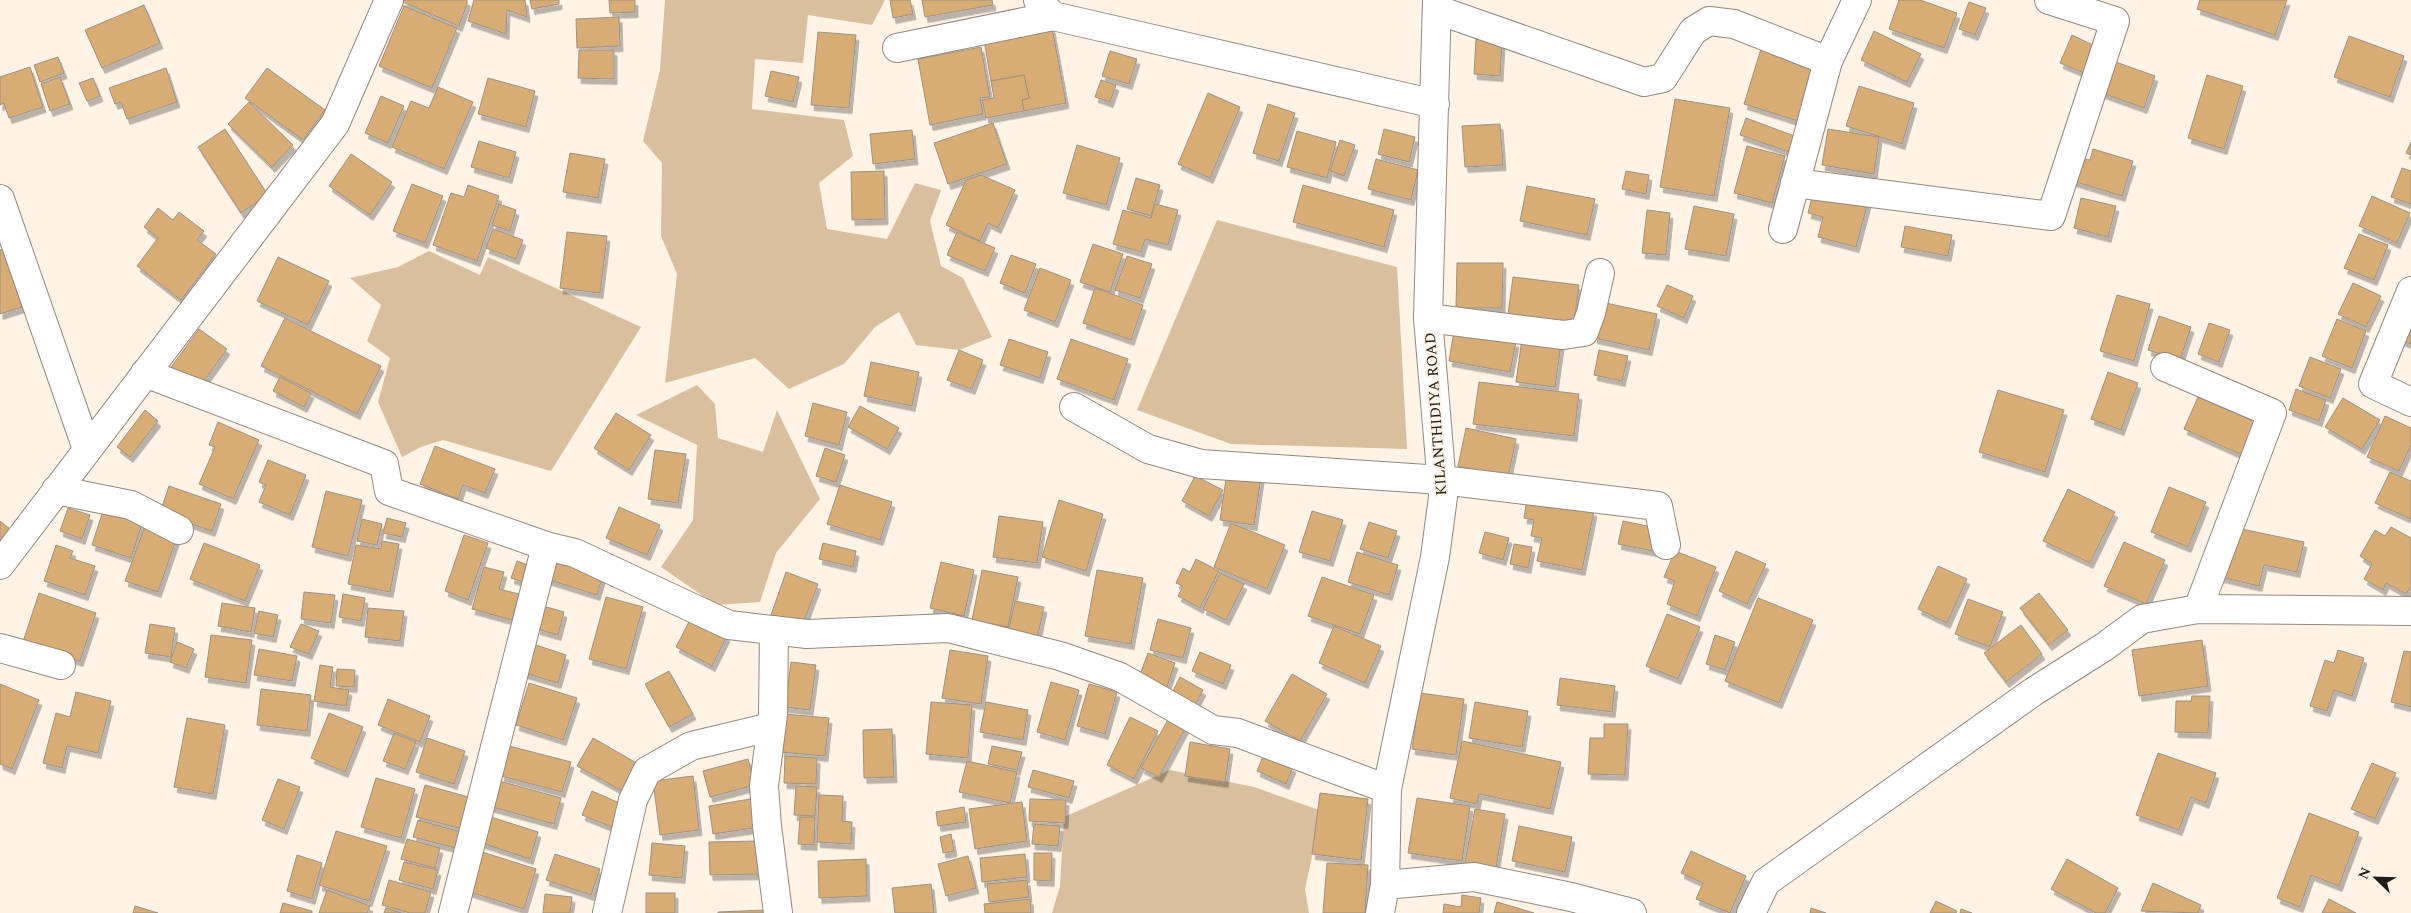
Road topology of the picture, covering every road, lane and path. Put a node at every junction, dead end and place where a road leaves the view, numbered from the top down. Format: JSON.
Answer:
{"nodes":[{"id":1,"x":390,"y":0,"type":"edge"},
{"id":2,"x":1857,"y":0,"type":"edge"},
{"id":3,"x":2049,"y":0,"type":"edge"},
{"id":4,"x":1437,"y":5,"type":"edge"},
{"id":5,"x":1046,"y":8,"type":"edge"},
{"id":6,"x":897,"y":48,"type":"dead end"},
{"id":7,"x":1828,"y":61,"type":"junction"},
{"id":8,"x":1435,"y":104,"type":"junction"},
{"id":9,"x":1795,"y":183,"type":"junction"},
{"id":10,"x":0,"y":199,"type":"edge"},
{"id":11,"x":1783,"y":229,"type":"dead end"},
{"id":12,"x":1600,"y":273,"type":"dead end"},
{"id":13,"x":2411,"y":292,"type":"edge"},
{"id":14,"x":1428,"y":318,"type":"junction"},
{"id":15,"x":2165,"y":367,"type":"dead end"},
{"id":16,"x":146,"y":372,"type":"junction"},
{"id":17,"x":2411,"y":402,"type":"edge"},
{"id":18,"x":1074,"y":407,"type":"dead end"},
{"id":19,"x":87,"y":449,"type":"junction"},
{"id":20,"x":1442,"y":480,"type":"junction"},
{"id":21,"x":56,"y":490,"type":"junction"},
{"id":22,"x":179,"y":530,"type":"dead end"},
{"id":23,"x":546,"y":546,"type":"junction"},
{"id":24,"x":1666,"y":546,"type":"dead end"},
{"id":25,"x":0,"y":565,"type":"edge"},
{"id":26,"x":2198,"y":609,"type":"junction"},
{"id":27,"x":2411,"y":611,"type":"edge"},
{"id":28,"x":774,"y":630,"type":"junction"},
{"id":29,"x":0,"y":648,"type":"edge"},
{"id":30,"x":61,"y":665,"type":"dead end"},
{"id":31,"x":771,"y":726,"type":"junction"},
{"id":32,"x":1387,"y":789,"type":"junction"},
{"id":33,"x":1384,"y":885,"type":"junction"},
{"id":34,"x":453,"y":913,"type":"edge"},
{"id":35,"x":608,"y":913,"type":"edge"},
{"id":36,"x":778,"y":913,"type":"edge"},
{"id":37,"x":1380,"y":913,"type":"edge"},
{"id":38,"x":1632,"y":913,"type":"edge"},
{"id":39,"x":1751,"y":913,"type":"edge"}],
"edges":[{"from":1,"to":16,"type":"street"},
{"from":2,"to":7,"type":"street"},
{"from":3,"to":9,"type":"street"},
{"from":4,"to":7,"type":"street"},
{"from":4,"to":8,"type":"street","name":"KILANTHIDIYA ROAD"},
{"from":5,"to":6,"type":"street"},
{"from":5,"to":8,"type":"street"},
{"from":7,"to":9,"type":"street"},
{"from":8,"to":14,"type":"street","name":"KILANTHIDIYA ROAD"},
{"from":9,"to":11,"type":"street"},
{"from":10,"to":19,"type":"street"},
{"from":12,"to":14,"type":"street"},
{"from":13,"to":17,"type":"street"},
{"from":14,"to":20,"type":"street","name":"KILANTHIDIYA ROAD"},
{"from":15,"to":26,"type":"street"},
{"from":16,"to":19,"type":"street"},
{"from":16,"to":23,"type":"street"},
{"from":18,"to":20,"type":"street"},
{"from":19,"to":21,"type":"street"},
{"from":20,"to":24,"type":"street"},
{"from":20,"to":32,"type":"street","name":"KILANTHIDIYA ROAD"},
{"from":21,"to":22,"type":"street"},
{"from":21,"to":25,"type":"street"},
{"from":23,"to":28,"type":"street"},
{"from":23,"to":34,"type":"street"},
{"from":26,"to":27,"type":"street"},
{"from":26,"to":39,"type":"street"},
{"from":28,"to":31,"type":"street"},
{"from":28,"to":32,"type":"street"},
{"from":29,"to":30,"type":"street"},
{"from":31,"to":35,"type":"street"},
{"from":31,"to":36,"type":"street"},
{"from":32,"to":33,"type":"street","name":"KILANTHIDIYA ROAD"},
{"from":33,"to":37,"type":"street","name":"KILANTHIDIYA ROAD"},
{"from":33,"to":38,"type":"street"}]}
